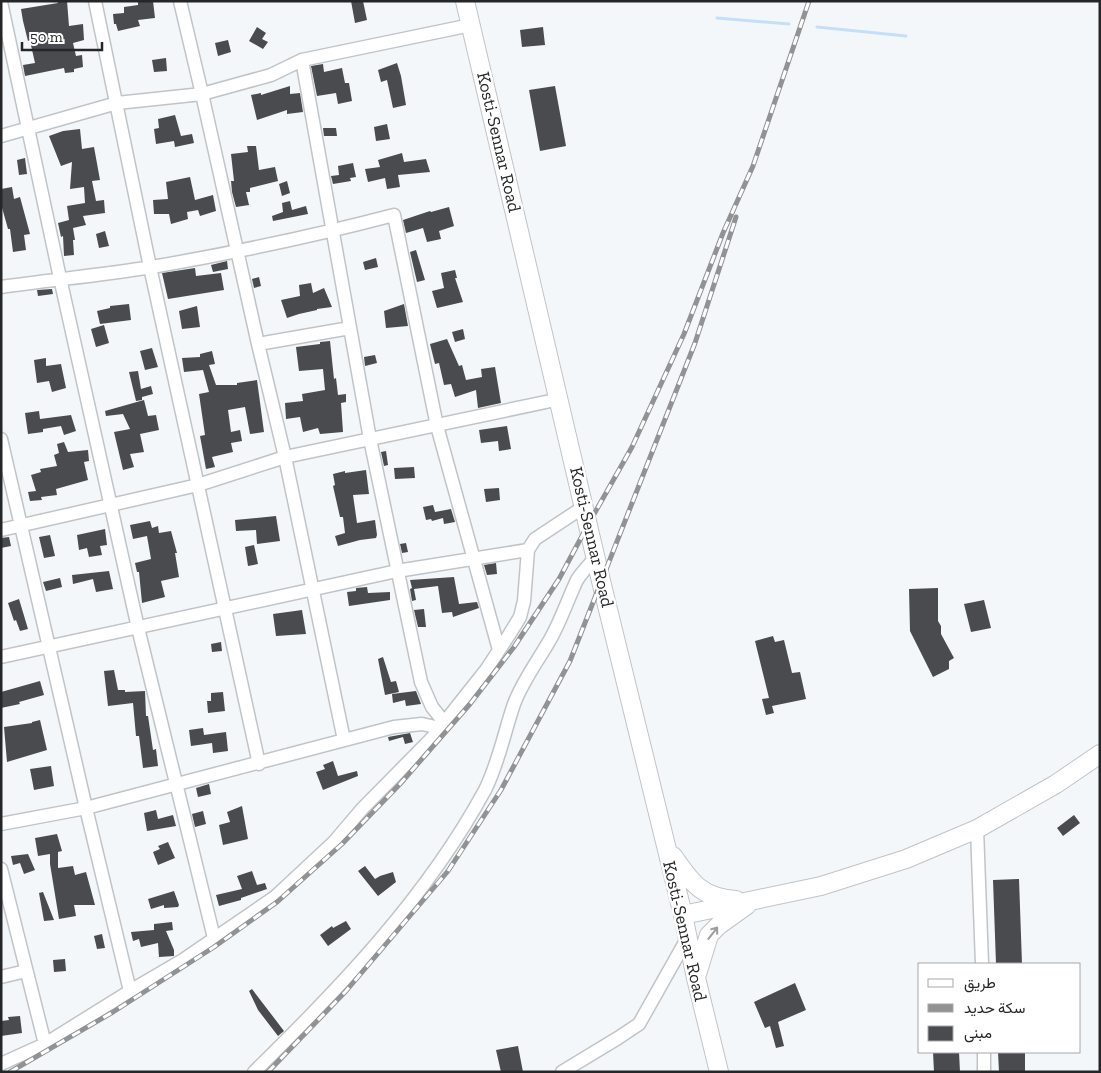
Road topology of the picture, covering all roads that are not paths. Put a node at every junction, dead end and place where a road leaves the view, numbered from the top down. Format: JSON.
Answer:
{"nodes":[{"id":1,"x":95,"y":1,"type":"edge"},
{"id":2,"x":180,"y":1,"type":"edge"},
{"id":3,"x":465,"y":1,"type":"edge"},
{"id":4,"x":1,"y":2,"type":"edge"},
{"id":5,"x":471,"y":25,"type":"junction"},
{"id":6,"x":6,"y":43,"type":"edge"},
{"id":7,"x":302,"y":60,"type":"junction"},
{"id":8,"x":202,"y":94,"type":"junction"},
{"id":9,"x":117,"y":103,"type":"junction"},
{"id":10,"x":29,"y":129,"type":"junction"},
{"id":11,"x":1,"y":136,"type":"edge"},
{"id":12,"x":334,"y":231,"type":"junction"},
{"id":13,"x":237,"y":252,"type":"junction"},
{"id":14,"x":150,"y":267,"type":"junction"},
{"id":15,"x":60,"y":278,"type":"junction"},
{"id":16,"x":1,"y":286,"type":"edge"},
{"id":17,"x":350,"y":328,"type":"junction"},
{"id":18,"x":258,"y":344,"type":"junction"},
{"id":19,"x":560,"y":400,"type":"junction"},
{"id":20,"x":437,"y":426,"type":"junction"},
{"id":21,"x":1,"y":439,"type":"edge"},
{"id":22,"x":370,"y":439,"type":"junction"},
{"id":23,"x":285,"y":457,"type":"junction"},
{"id":24,"x":198,"y":485,"type":"junction"},
{"id":25,"x":111,"y":506,"type":"junction"},
{"id":26,"x":584,"y":506,"type":"junction"},
{"id":27,"x":21,"y":525,"type":"junction"},
{"id":28,"x":1,"y":530,"type":"edge"},
{"id":29,"x":528,"y":550,"type":"junction"},
{"id":30,"x":596,"y":556,"type":"junction"},
{"id":31,"x":474,"y":560,"type":"junction"},
{"id":32,"x":397,"y":571,"type":"junction"},
{"id":33,"x":312,"y":590,"type":"junction"},
{"id":34,"x":224,"y":609,"type":"junction"},
{"id":35,"x":138,"y":628,"type":"junction"},
{"id":36,"x":48,"y":645,"type":"junction"},
{"id":37,"x":499,"y":650,"type":"junction"},
{"id":38,"x":1,"y":656,"type":"edge"},
{"id":39,"x":442,"y":725,"type":"junction"},
{"id":40,"x":344,"y":740,"type":"junction"},
{"id":41,"x":1100,"y":754,"type":"edge"},
{"id":42,"x":258,"y":764,"type":"junction"},
{"id":43,"x":176,"y":785,"type":"junction"},
{"id":44,"x":86,"y":808,"type":"junction"},
{"id":45,"x":1,"y":824,"type":"edge"},
{"id":46,"x":977,"y":829,"type":"junction"},
{"id":47,"x":666,"y":846,"type":"junction"},
{"id":48,"x":1,"y":869,"type":"edge"},
{"id":49,"x":754,"y":900,"type":"junction"},
{"id":50,"x":683,"y":915,"type":"junction"},
{"id":51,"x":688,"y":936,"type":"junction"},
{"id":52,"x":214,"y":938,"type":"junction"},
{"id":53,"x":982,"y":963,"type":"edge"},
{"id":54,"x":26,"y":971,"type":"junction"},
{"id":55,"x":1,"y":977,"type":"edge"},
{"id":56,"x":696,"y":978,"type":"junction"},
{"id":57,"x":130,"y":991,"type":"junction"},
{"id":58,"x":45,"y":1044,"type":"junction"},
{"id":59,"x":984,"y":1053,"type":"edge"},
{"id":60,"x":1,"y":1064,"type":"edge"},
{"id":61,"x":254,"y":1072,"type":"edge"},
{"id":62,"x":562,"y":1072,"type":"edge"},
{"id":63,"x":719,"y":1072,"type":"edge"},
{"id":64,"x":984,"y":1072,"type":"edge"}],
"edges":[{"from":1,"to":9,"type":"street"},
{"from":2,"to":8,"type":"street"},
{"from":3,"to":5,"type":"highway","name":"Kosti-Sennar Road"},
{"from":4,"to":6,"type":"street"},
{"from":5,"to":7,"type":"street"},
{"from":5,"to":19,"type":"highway","name":"Kosti-Sennar Road"},
{"from":6,"to":10,"type":"street"},
{"from":7,"to":8,"type":"street"},
{"from":7,"to":12,"type":"street"},
{"from":8,"to":9,"type":"street"},
{"from":8,"to":13,"type":"street"},
{"from":9,"to":10,"type":"street"},
{"from":9,"to":14,"type":"street"},
{"from":10,"to":11,"type":"street"},
{"from":10,"to":15,"type":"street"},
{"from":12,"to":13,"type":"street"},
{"from":12,"to":17,"type":"street"},
{"from":12,"to":20,"type":"street"},
{"from":13,"to":14,"type":"street"},
{"from":13,"to":18,"type":"street"},
{"from":14,"to":15,"type":"street"},
{"from":14,"to":24,"type":"street"},
{"from":15,"to":16,"type":"street"},
{"from":15,"to":25,"type":"street"},
{"from":17,"to":18,"type":"street"},
{"from":17,"to":22,"type":"street"},
{"from":18,"to":23,"type":"street"},
{"from":19,"to":20,"type":"street"},
{"from":19,"to":26,"type":"highway","name":"Kosti-Sennar Road"},
{"from":20,"to":22,"type":"street"},
{"from":20,"to":31,"type":"street"},
{"from":21,"to":27,"type":"street"},
{"from":22,"to":23,"type":"street"},
{"from":22,"to":32,"type":"street"},
{"from":23,"to":24,"type":"street"},
{"from":23,"to":33,"type":"street"},
{"from":24,"to":25,"type":"street"},
{"from":24,"to":34,"type":"street"},
{"from":25,"to":27,"type":"street"},
{"from":25,"to":35,"type":"street"},
{"from":26,"to":29,"type":"street"},
{"from":26,"to":30,"type":"highway","name":"Kosti-Sennar Road"},
{"from":27,"to":28,"type":"street"},
{"from":27,"to":36,"type":"street"},
{"from":29,"to":31,"type":"street"},
{"from":29,"to":37,"type":"street"},
{"from":30,"to":47,"type":"highway","name":"Kosti-Sennar Road"},
{"from":30,"to":61,"type":"street"},
{"from":31,"to":32,"type":"street"},
{"from":31,"to":37,"type":"street"},
{"from":32,"to":33,"type":"street"},
{"from":32,"to":39,"type":"street"},
{"from":33,"to":34,"type":"street"},
{"from":33,"to":40,"type":"street"},
{"from":34,"to":35,"type":"street"},
{"from":34,"to":42,"type":"street"},
{"from":35,"to":36,"type":"street"},
{"from":35,"to":43,"type":"street"},
{"from":36,"to":38,"type":"street"},
{"from":36,"to":44,"type":"street"},
{"from":37,"to":39,"type":"street"},
{"from":39,"to":40,"type":"street"},
{"from":39,"to":52,"type":"street"},
{"from":40,"to":42,"type":"street"},
{"from":41,"to":46,"type":"highway"},
{"from":42,"to":43,"type":"street"},
{"from":43,"to":44,"type":"street"},
{"from":43,"to":52,"type":"street"},
{"from":44,"to":45,"type":"street"},
{"from":44,"to":57,"type":"street"},
{"from":46,"to":49,"type":"highway"},
{"from":46,"to":53,"type":"street"},
{"from":47,"to":49,"type":"highway"},
{"from":47,"to":50,"type":"highway","name":"Kosti-Sennar Road"},
{"from":48,"to":54,"type":"street"},
{"from":49,"to":50,"type":"highway"},
{"from":56,"to":49,"type":"highway","one_way":true},
{"from":50,"to":51,"type":"highway","name":"Kosti-Sennar Road"},
{"from":51,"to":56,"type":"highway","name":"Kosti-Sennar Road"},
{"from":51,"to":62,"type":"street"},
{"from":52,"to":57,"type":"street"},
{"from":54,"to":55,"type":"street"},
{"from":54,"to":58,"type":"street"},
{"from":56,"to":63,"type":"highway","name":"Kosti-Sennar Road"},
{"from":57,"to":58,"type":"street"},
{"from":58,"to":60,"type":"street"},
{"from":59,"to":64,"type":"street"}]}
